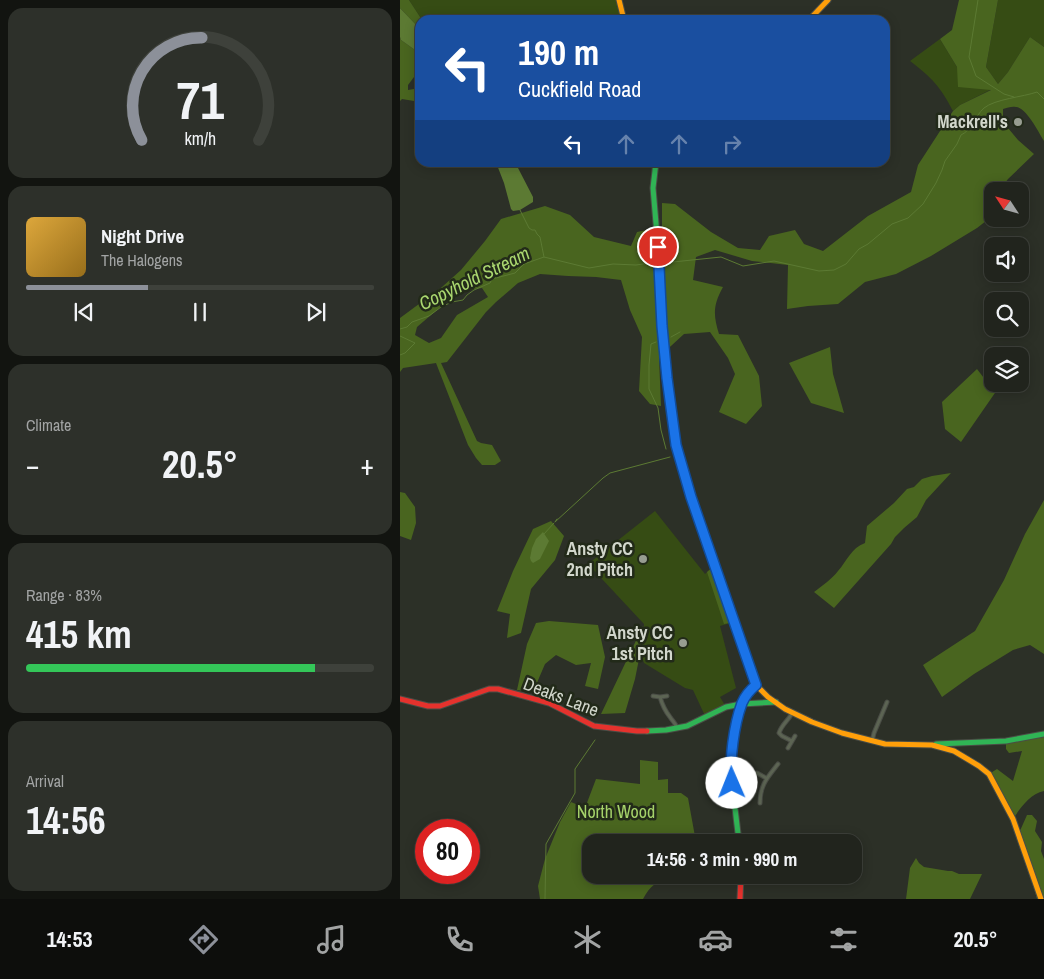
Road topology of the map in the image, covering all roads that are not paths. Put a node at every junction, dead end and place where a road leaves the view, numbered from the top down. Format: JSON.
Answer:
{"nodes":[{"id":1,"x":619,"y":0,"type":"edge"},
{"id":2,"x":828,"y":0,"type":"edge"},
{"id":3,"x":623,"y":15,"type":"edge"},
{"id":4,"x":813,"y":15,"type":"edge"},
{"id":5,"x":656,"y":169,"type":"edge"},
{"id":6,"x":756,"y":685,"type":"junction"},
{"id":7,"x":653,"y":696,"type":"dead end"},
{"id":8,"x":667,"y":696,"type":"dead end"},
{"id":9,"x":660,"y":697,"type":"junction"},
{"id":10,"x":400,"y":699,"type":"edge"},
{"id":11,"x":776,"y":702,"type":"junction"},
{"id":12,"x":887,"y":702,"type":"dead end"},
{"id":13,"x":741,"y":704,"type":"junction"},
{"id":14,"x":792,"y":713,"type":"junction"},
{"id":15,"x":676,"y":728,"type":"junction"},
{"id":16,"x":1044,"y":734,"type":"edge"},
{"id":17,"x":795,"y":736,"type":"dead end"},
{"id":18,"x":792,"y":741,"type":"junction"},
{"id":19,"x":872,"y":741,"type":"junction"},
{"id":20,"x":947,"y":746,"type":"junction"},
{"id":21,"x":788,"y":748,"type":"dead end"},
{"id":22,"x":778,"y":764,"type":"dead end"},
{"id":23,"x":731,"y":774,"type":"junction"},
{"id":24,"x":766,"y":778,"type":"junction"},
{"id":25,"x":760,"y":803,"type":"dead end"},
{"id":26,"x":738,"y":834,"type":"edge"},
{"id":27,"x":741,"y":884,"type":"edge"},
{"id":28,"x":740,"y":899,"type":"edge"},
{"id":29,"x":1041,"y":899,"type":"edge"}],
"edges":[{"from":1,"to":3,"type":"main road"},
{"from":2,"to":4,"type":"main road"},
{"from":5,"to":6,"type":"main road"},
{"from":6,"to":11,"type":"main road"},
{"from":6,"to":13,"type":"main road"},
{"from":7,"to":9,"type":"street"},
{"from":8,"to":9,"type":"street"},
{"from":9,"to":15,"type":"street"},
{"from":10,"to":15,"type":"main road","name":"Deaks Lane"},
{"from":11,"to":13,"type":"main road","name":"Deaks Lane"},
{"from":11,"to":14,"type":"main road"},
{"from":12,"to":19,"type":"street"},
{"from":13,"to":15,"type":"main road","name":"Deaks Lane"},
{"from":13,"to":23,"type":"main road"},
{"from":14,"to":18,"type":"street"},
{"from":14,"to":19,"type":"main road"},
{"from":16,"to":20,"type":"main road"},
{"from":17,"to":18,"type":"street"},
{"from":18,"to":21,"type":"street"},
{"from":19,"to":20,"type":"main road"},
{"from":20,"to":29,"type":"main road"},
{"from":22,"to":24,"type":"street"},
{"from":23,"to":24,"type":"street"},
{"from":23,"to":26,"type":"main road"},
{"from":24,"to":25,"type":"street"},
{"from":27,"to":28,"type":"main road"}]}
